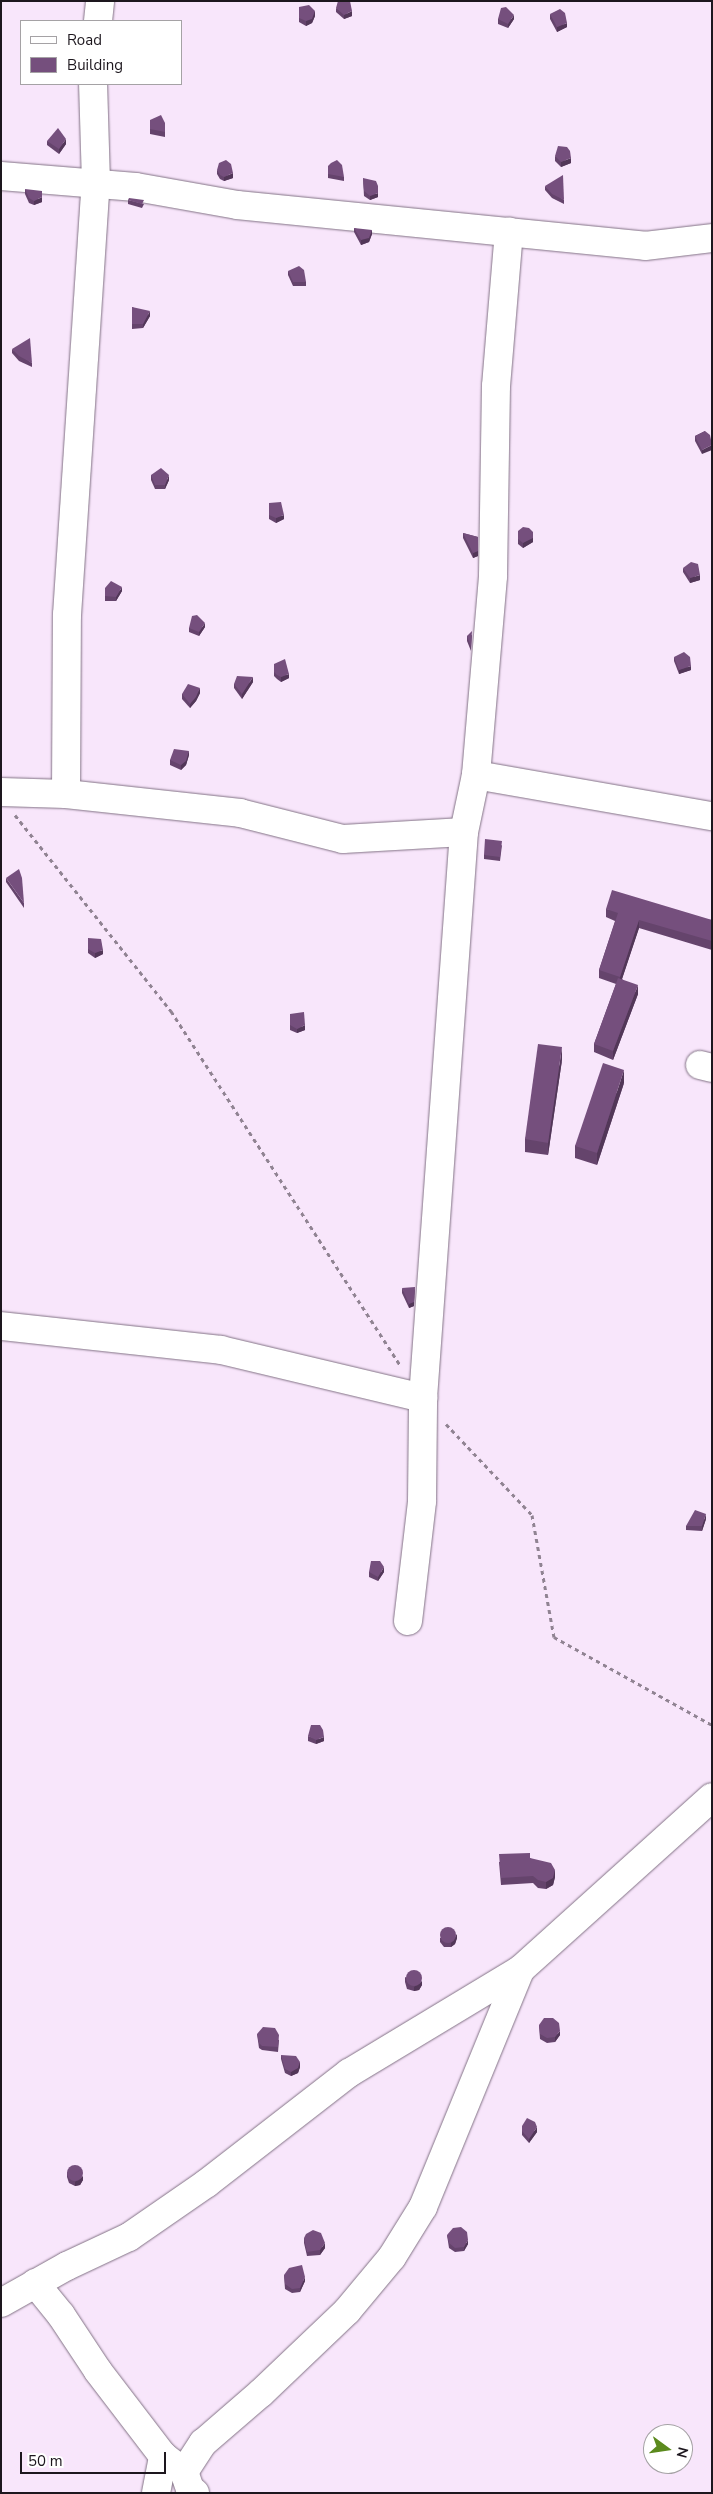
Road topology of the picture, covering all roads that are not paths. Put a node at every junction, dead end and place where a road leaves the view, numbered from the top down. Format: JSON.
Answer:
{"nodes":[{"id":1,"x":100,"y":1,"type":"edge"},
{"id":2,"x":98,"y":20,"type":"edge"},
{"id":3,"x":93,"y":85,"type":"edge"},
{"id":4,"x":1,"y":176,"type":"edge"},
{"id":5,"x":96,"y":183,"type":"junction"},
{"id":6,"x":509,"y":232,"type":"junction"},
{"id":7,"x":712,"y":238,"type":"edge"},
{"id":8,"x":476,"y":775,"type":"junction"},
{"id":9,"x":66,"y":794,"type":"junction"},
{"id":10,"x":6,"y":800,"type":"edge"},
{"id":11,"x":712,"y":816,"type":"edge"},
{"id":12,"x":464,"y":832,"type":"junction"},
{"id":13,"x":1,"y":1326,"type":"edge"},
{"id":14,"x":423,"y":1398,"type":"junction"},
{"id":15,"x":408,"y":1621,"type":"dead end"},
{"id":16,"x":712,"y":1797,"type":"edge"},
{"id":17,"x":520,"y":1970,"type":"junction"},
{"id":18,"x":35,"y":2283,"type":"junction"},
{"id":19,"x":1,"y":2303,"type":"edge"},
{"id":20,"x":181,"y":2474,"type":"edge"},
{"id":21,"x":156,"y":2493,"type":"edge"}],
"edges":[{"from":1,"to":2,"type":"street"},
{"from":3,"to":5,"type":"street"},
{"from":4,"to":5,"type":"street"},
{"from":5,"to":6,"type":"street"},
{"from":5,"to":9,"type":"street"},
{"from":6,"to":7,"type":"street"},
{"from":6,"to":8,"type":"street"},
{"from":8,"to":11,"type":"street"},
{"from":8,"to":12,"type":"street"},
{"from":9,"to":10,"type":"street"},
{"from":9,"to":12,"type":"street"},
{"from":12,"to":14,"type":"street"},
{"from":13,"to":14,"type":"street"},
{"from":14,"to":15,"type":"street"},
{"from":16,"to":17,"type":"street"},
{"from":17,"to":18,"type":"street"},
{"from":17,"to":20,"type":"street"},
{"from":18,"to":19,"type":"street"},
{"from":18,"to":20,"type":"street"},
{"from":20,"to":21,"type":"street"}]}
